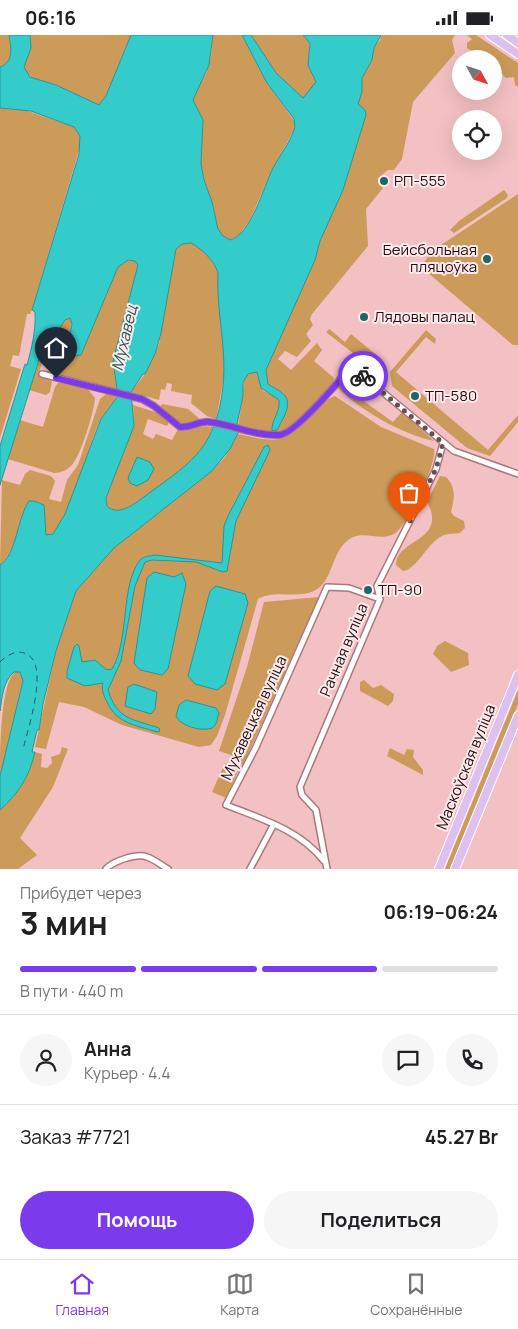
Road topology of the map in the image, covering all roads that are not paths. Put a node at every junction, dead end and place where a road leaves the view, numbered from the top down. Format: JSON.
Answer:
{"nodes":[{"id":1,"x":490,"y":35,"type":"edge"},
{"id":2,"x":507,"y":35,"type":"edge"},
{"id":3,"x":518,"y":43,"type":"edge"},
{"id":4,"x":518,"y":53,"type":"edge"},
{"id":5,"x":42,"y":374,"type":"dead end"},
{"id":6,"x":443,"y":443,"type":"junction"},
{"id":7,"x":518,"y":475,"type":"edge"},
{"id":8,"x":380,"y":599,"type":"junction"},
{"id":9,"x":518,"y":675,"type":"edge"},
{"id":10,"x":518,"y":717,"type":"edge"},
{"id":11,"x":274,"y":824,"type":"junction"},
{"id":12,"x":324,"y":861,"type":"junction"},
{"id":13,"x":106,"y":869,"type":"edge"},
{"id":14,"x":168,"y":869,"type":"edge"},
{"id":15,"x":250,"y":869,"type":"edge"},
{"id":16,"x":327,"y":869,"type":"edge"},
{"id":17,"x":438,"y":869,"type":"edge"},
{"id":18,"x":455,"y":869,"type":"edge"}],
"edges":[{"from":1,"to":4,"type":"main road"},
{"from":2,"to":3,"type":"main road"},
{"from":5,"to":6,"type":"street"},
{"from":6,"to":7,"type":"street"},
{"from":6,"to":8,"type":"street","name":"Рачная вуліца"},
{"from":8,"to":11,"type":"street","name":"Мухавецкая вуліца"},
{"from":8,"to":12,"type":"street","name":"Рачная вуліца"},
{"from":9,"to":17,"type":"main road","name":"Маскоўская вуліца"},
{"from":10,"to":18,"type":"main road","name":"Маскоўская вуліца"},
{"from":11,"to":12,"type":"street","name":"Мухавецкая вуліца"},
{"from":11,"to":15,"type":"street"},
{"from":12,"to":16,"type":"street","name":"Рачная вуліца"},
{"from":13,"to":14,"type":"street"}]}
